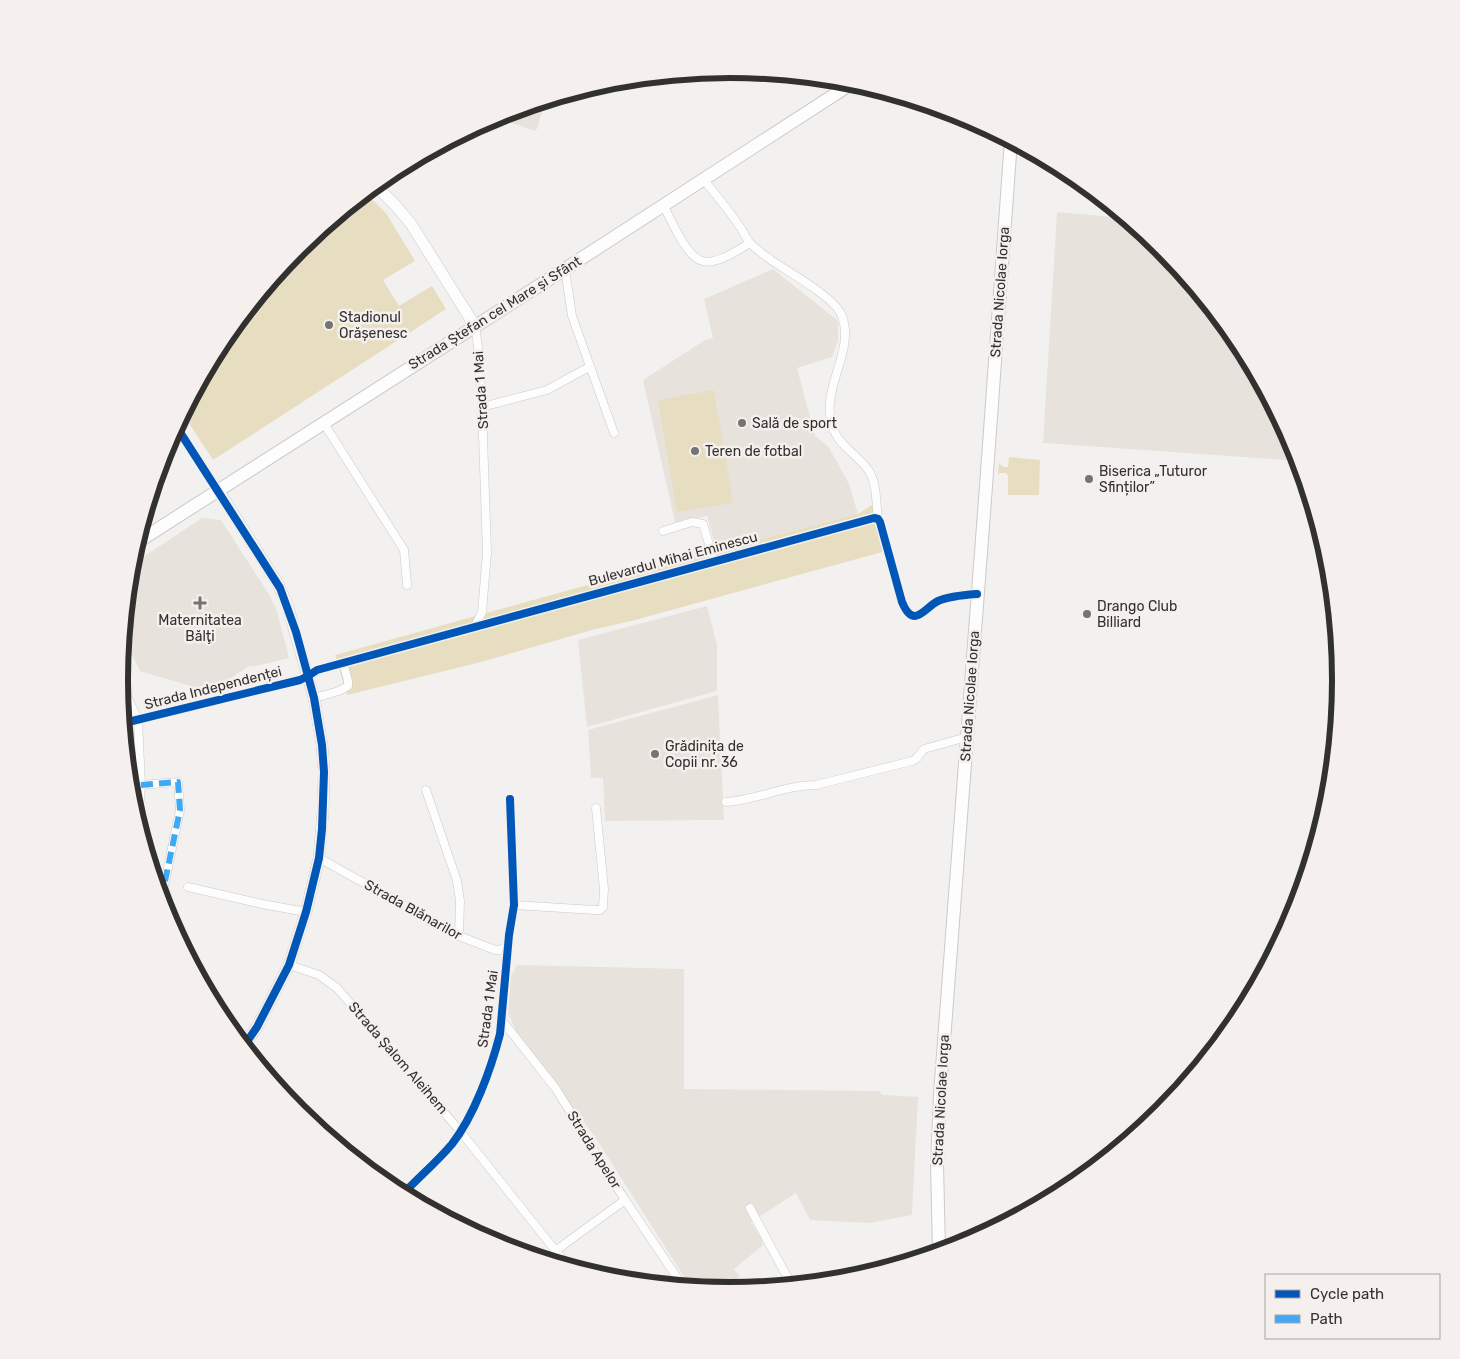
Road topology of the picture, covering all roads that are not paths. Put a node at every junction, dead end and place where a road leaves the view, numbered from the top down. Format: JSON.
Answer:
{"nodes":[{"id":1,"x":844,"y":89,"type":"edge"},
{"id":2,"x":1009,"y":147,"type":"edge"},
{"id":3,"x":703,"y":179,"type":"junction"},
{"id":4,"x":380,"y":190,"type":"edge"},
{"id":5,"x":663,"y":205,"type":"junction"},
{"id":6,"x":750,"y":243,"type":"junction"},
{"id":7,"x":565,"y":269,"type":"junction"},
{"id":8,"x":475,"y":326,"type":"junction"},
{"id":9,"x":590,"y":367,"type":"junction"},
{"id":10,"x":482,"y":408,"type":"junction"},
{"id":11,"x":323,"y":422,"type":"junction"},
{"id":12,"x":181,"y":433,"type":"edge"},
{"id":13,"x":614,"y":433,"type":"dead end"},
{"id":14,"x":218,"y":490,"type":"junction"},
{"id":15,"x":878,"y":519,"type":"junction"},
{"id":16,"x":663,"y":531,"type":"dead end"},
{"id":17,"x":146,"y":537,"type":"edge"},
{"id":18,"x":714,"y":561,"type":"junction"},
{"id":19,"x":407,"y":585,"type":"dead end"},
{"id":20,"x":977,"y":594,"type":"junction"},
{"id":21,"x":475,"y":626,"type":"junction"},
{"id":22,"x":343,"y":662,"type":"junction"},
{"id":23,"x":308,"y":676,"type":"junction"},
{"id":24,"x":314,"y":698,"type":"junction"},
{"id":25,"x":128,"y":700,"type":"edge"},
{"id":26,"x":138,"y":720,"type":"junction"},
{"id":27,"x":129,"y":722,"type":"edge"},
{"id":28,"x":966,"y":737,"type":"junction"},
{"id":29,"x":142,"y":785,"type":"junction"},
{"id":30,"x":426,"y":790,"type":"dead end"},
{"id":31,"x":140,"y":799,"type":"edge"},
{"id":32,"x":510,"y":799,"type":"dead end"},
{"id":33,"x":726,"y":802,"type":"dead end"},
{"id":34,"x":596,"y":808,"type":"dead end"},
{"id":35,"x":319,"y":858,"type":"junction"},
{"id":36,"x":164,"y":884,"type":"edge"},
{"id":37,"x":188,"y":887,"type":"dead end"},
{"id":38,"x":514,"y":905,"type":"junction"},
{"id":39,"x":306,"y":912,"type":"junction"},
{"id":40,"x":459,"y":936,"type":"junction"},
{"id":41,"x":509,"y":945,"type":"junction"},
{"id":42,"x":289,"y":965,"type":"junction"},
{"id":43,"x":501,"y":1019,"type":"junction"},
{"id":44,"x":248,"y":1040,"type":"edge"},
{"id":45,"x":460,"y":1131,"type":"junction"},
{"id":46,"x":409,"y":1188,"type":"edge"},
{"id":47,"x":625,"y":1200,"type":"junction"},
{"id":48,"x":750,"y":1208,"type":"dead end"},
{"id":49,"x":939,"y":1244,"type":"edge"},
{"id":50,"x":555,"y":1250,"type":"junction"},
{"id":51,"x":561,"y":1257,"type":"edge"},
{"id":52,"x":789,"y":1278,"type":"edge"},
{"id":53,"x":677,"y":1279,"type":"edge"}],
"edges":[{"from":1,"to":3,"type":"main road","name":"Strada Ștefan cel Mare și Sfânt"},
{"from":2,"to":20,"type":"main road","name":"Strada Nicolae Iorga"},
{"from":3,"to":5,"type":"main road","name":"Strada Ștefan cel Mare și Sfânt"},
{"from":3,"to":6,"type":"street"},
{"from":4,"to":8,"type":"street","name":"Strada 1 Mai"},
{"from":5,"to":6,"type":"street"},
{"from":5,"to":7,"type":"main road","name":"Strada Ștefan cel Mare și Sfânt"},
{"from":6,"to":15,"type":"street"},
{"from":7,"to":8,"type":"main road","name":"Strada Ștefan cel Mare și Sfânt"},
{"from":7,"to":9,"type":"street"},
{"from":8,"to":10,"type":"street","name":"Strada 1 Mai"},
{"from":8,"to":11,"type":"main road","name":"Strada Ștefan cel Mare și Sfânt"},
{"from":9,"to":10,"type":"street"},
{"from":9,"to":13,"type":"street"},
{"from":10,"to":21,"type":"street","name":"Strada 1 Mai"},
{"from":11,"to":14,"type":"main road","name":"Strada Ștefan cel Mare și Sfânt"},
{"from":11,"to":19,"type":"street"},
{"from":12,"to":14,"type":"street"},
{"from":14,"to":17,"type":"main road","name":"Strada Ștefan cel Mare și Sfânt"},
{"from":14,"to":23,"type":"street"},
{"from":15,"to":18,"type":"street","name":"Bulevardul Mihai Eminescu"},
{"from":15,"to":20,"type":"street"},
{"from":16,"to":18,"type":"street"},
{"from":18,"to":21,"type":"street","name":"Bulevardul Mihai Eminescu"},
{"from":20,"to":28,"type":"main road","name":"Strada Nicolae Iorga"},
{"from":21,"to":22,"type":"street","name":"Bulevardul Mihai Eminescu"},
{"from":22,"to":23,"type":"street","name":"Bulevardul Mihai Eminescu"},
{"from":22,"to":24,"type":"street"},
{"from":23,"to":24,"type":"street"},
{"from":23,"to":26,"type":"street","name":"Strada Independenței"},
{"from":24,"to":35,"type":"street"},
{"from":25,"to":26,"type":"street"},
{"from":26,"to":27,"type":"street","name":"Strada Independenței"},
{"from":26,"to":29,"type":"street"},
{"from":28,"to":33,"type":"street"},
{"from":28,"to":49,"type":"main road","name":"Strada Nicolae Iorga"},
{"from":29,"to":31,"type":"street"},
{"from":29,"to":36,"type":"street"},
{"from":30,"to":40,"type":"street"},
{"from":32,"to":38,"type":"street","name":"Strada 1 Mai"},
{"from":34,"to":38,"type":"street"},
{"from":35,"to":39,"type":"street"},
{"from":35,"to":40,"type":"street","name":"Strada Blănarilor"},
{"from":37,"to":39,"type":"street"},
{"from":38,"to":41,"type":"street","name":"Strada 1 Mai"},
{"from":39,"to":42,"type":"street"},
{"from":40,"to":41,"type":"street","name":"Strada Blănarilor"},
{"from":41,"to":43,"type":"street","name":"Strada 1 Mai"},
{"from":42,"to":44,"type":"street"},
{"from":42,"to":45,"type":"street","name":"Strada Șalom Aleihem"},
{"from":43,"to":45,"type":"street","name":"Strada 1 Mai"},
{"from":43,"to":47,"type":"street","name":"Strada Apelor"},
{"from":45,"to":46,"type":"street","name":"Strada 1 Mai"},
{"from":45,"to":50,"type":"street","name":"Strada Șalom Aleihem"},
{"from":47,"to":50,"type":"street"},
{"from":47,"to":53,"type":"street","name":"Strada Apelor"},
{"from":48,"to":52,"type":"street"},
{"from":50,"to":51,"type":"street","name":"Strada Șalom Aleihem"}]}
